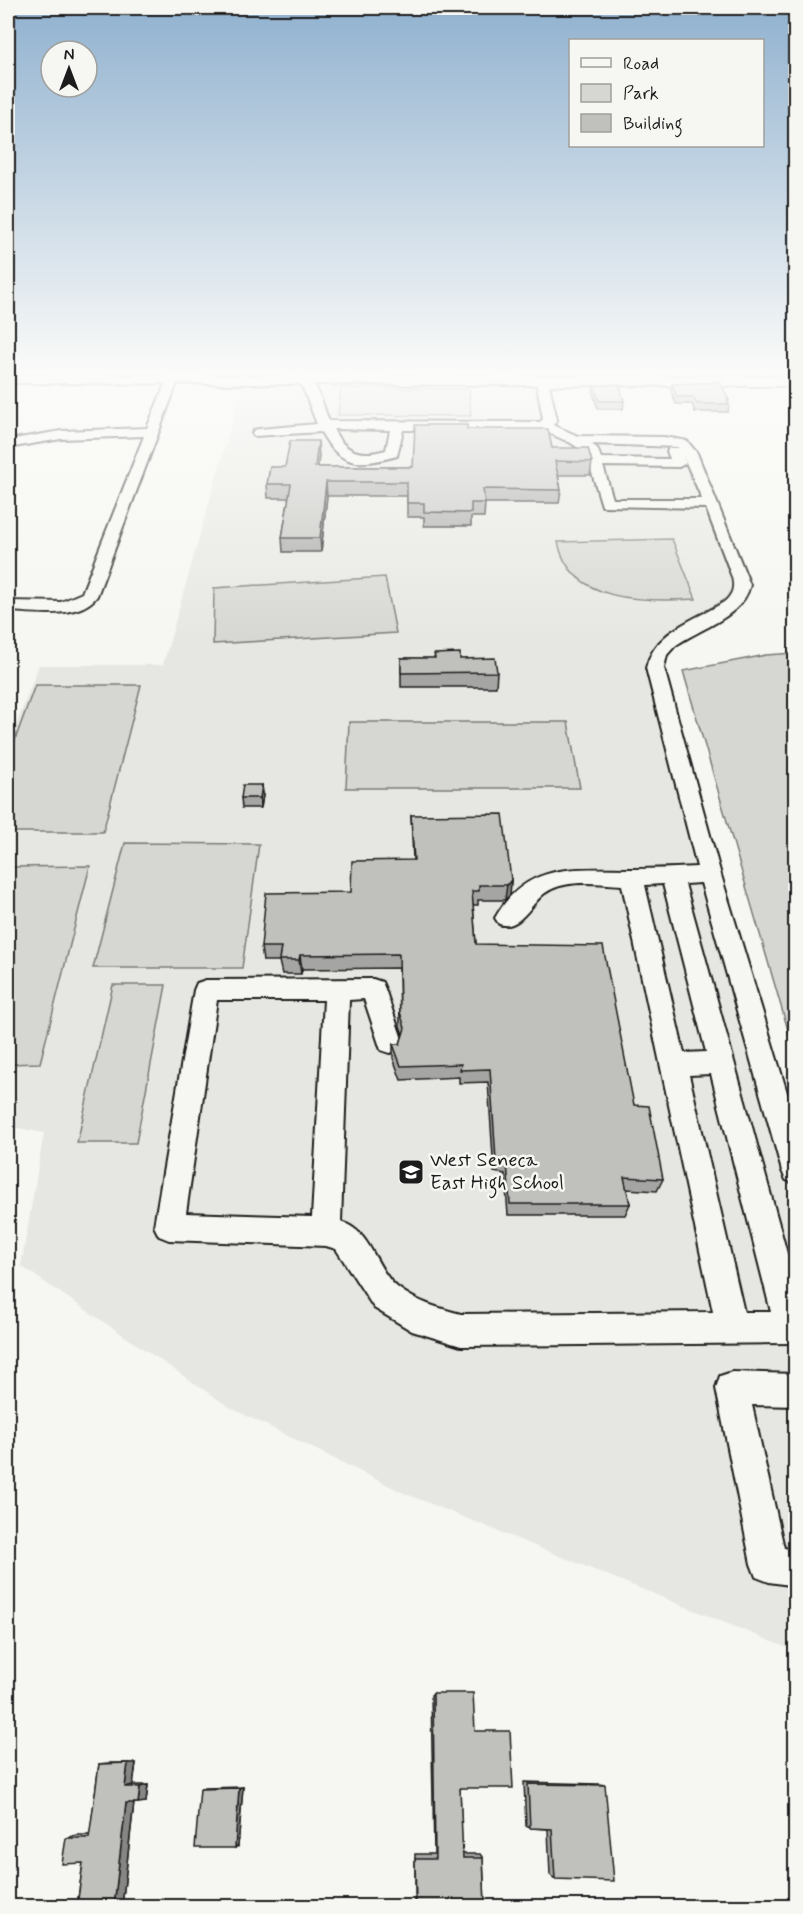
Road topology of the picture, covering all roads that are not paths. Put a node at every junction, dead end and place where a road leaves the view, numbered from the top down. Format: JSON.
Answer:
{"nodes":[{"id":1,"x":139,"y":464,"type":"edge"},
{"id":2,"x":602,"y":464,"type":"edge"},
{"id":3,"x":602,"y":464,"type":"edge"},
{"id":4,"x":686,"y":464,"type":"edge"},
{"id":5,"x":689,"y":477,"type":"junction"},
{"id":6,"x":8,"y":606,"type":"edge"},
{"id":7,"x":710,"y":875,"type":"junction"},
{"id":8,"x":672,"y":876,"type":"junction"},
{"id":9,"x":632,"y":877,"type":"junction"},
{"id":10,"x":507,"y":918,"type":"dead end"},
{"id":11,"x":338,"y":990,"type":"junction"},
{"id":12,"x":390,"y":1042,"type":"dead end"},
{"id":13,"x":722,"y":1063,"type":"junction"},
{"id":14,"x":673,"y":1064,"type":"junction"},
{"id":15,"x":795,"y":1171,"type":"edge"},
{"id":16,"x":326,"y":1232,"type":"junction"},
{"id":17,"x":732,"y":1327,"type":"junction"},
{"id":18,"x":793,"y":1327,"type":"edge"},
{"id":19,"x":794,"y":1394,"type":"edge"},
{"id":20,"x":795,"y":1568,"type":"edge"}],
"edges":[{"from":1,"to":6,"type":"street"},
{"from":2,"to":5,"type":"street"},
{"from":3,"to":5,"type":"street"},
{"from":4,"to":5,"type":"street"},
{"from":5,"to":7,"type":"street"},
{"from":7,"to":8,"type":"street"},
{"from":7,"to":15,"type":"street"},
{"from":8,"to":9,"type":"street"},
{"from":8,"to":13,"type":"street"},
{"from":9,"to":10,"type":"street"},
{"from":9,"to":14,"type":"street"},
{"from":11,"to":12,"type":"street"},
{"from":11,"to":16,"type":"street"},
{"from":11,"to":16,"type":"street"},
{"from":13,"to":14,"type":"street"},
{"from":13,"to":18,"type":"street"},
{"from":14,"to":17,"type":"street"},
{"from":16,"to":17,"type":"street"},
{"from":17,"to":18,"type":"street"},
{"from":19,"to":20,"type":"street"}]}
